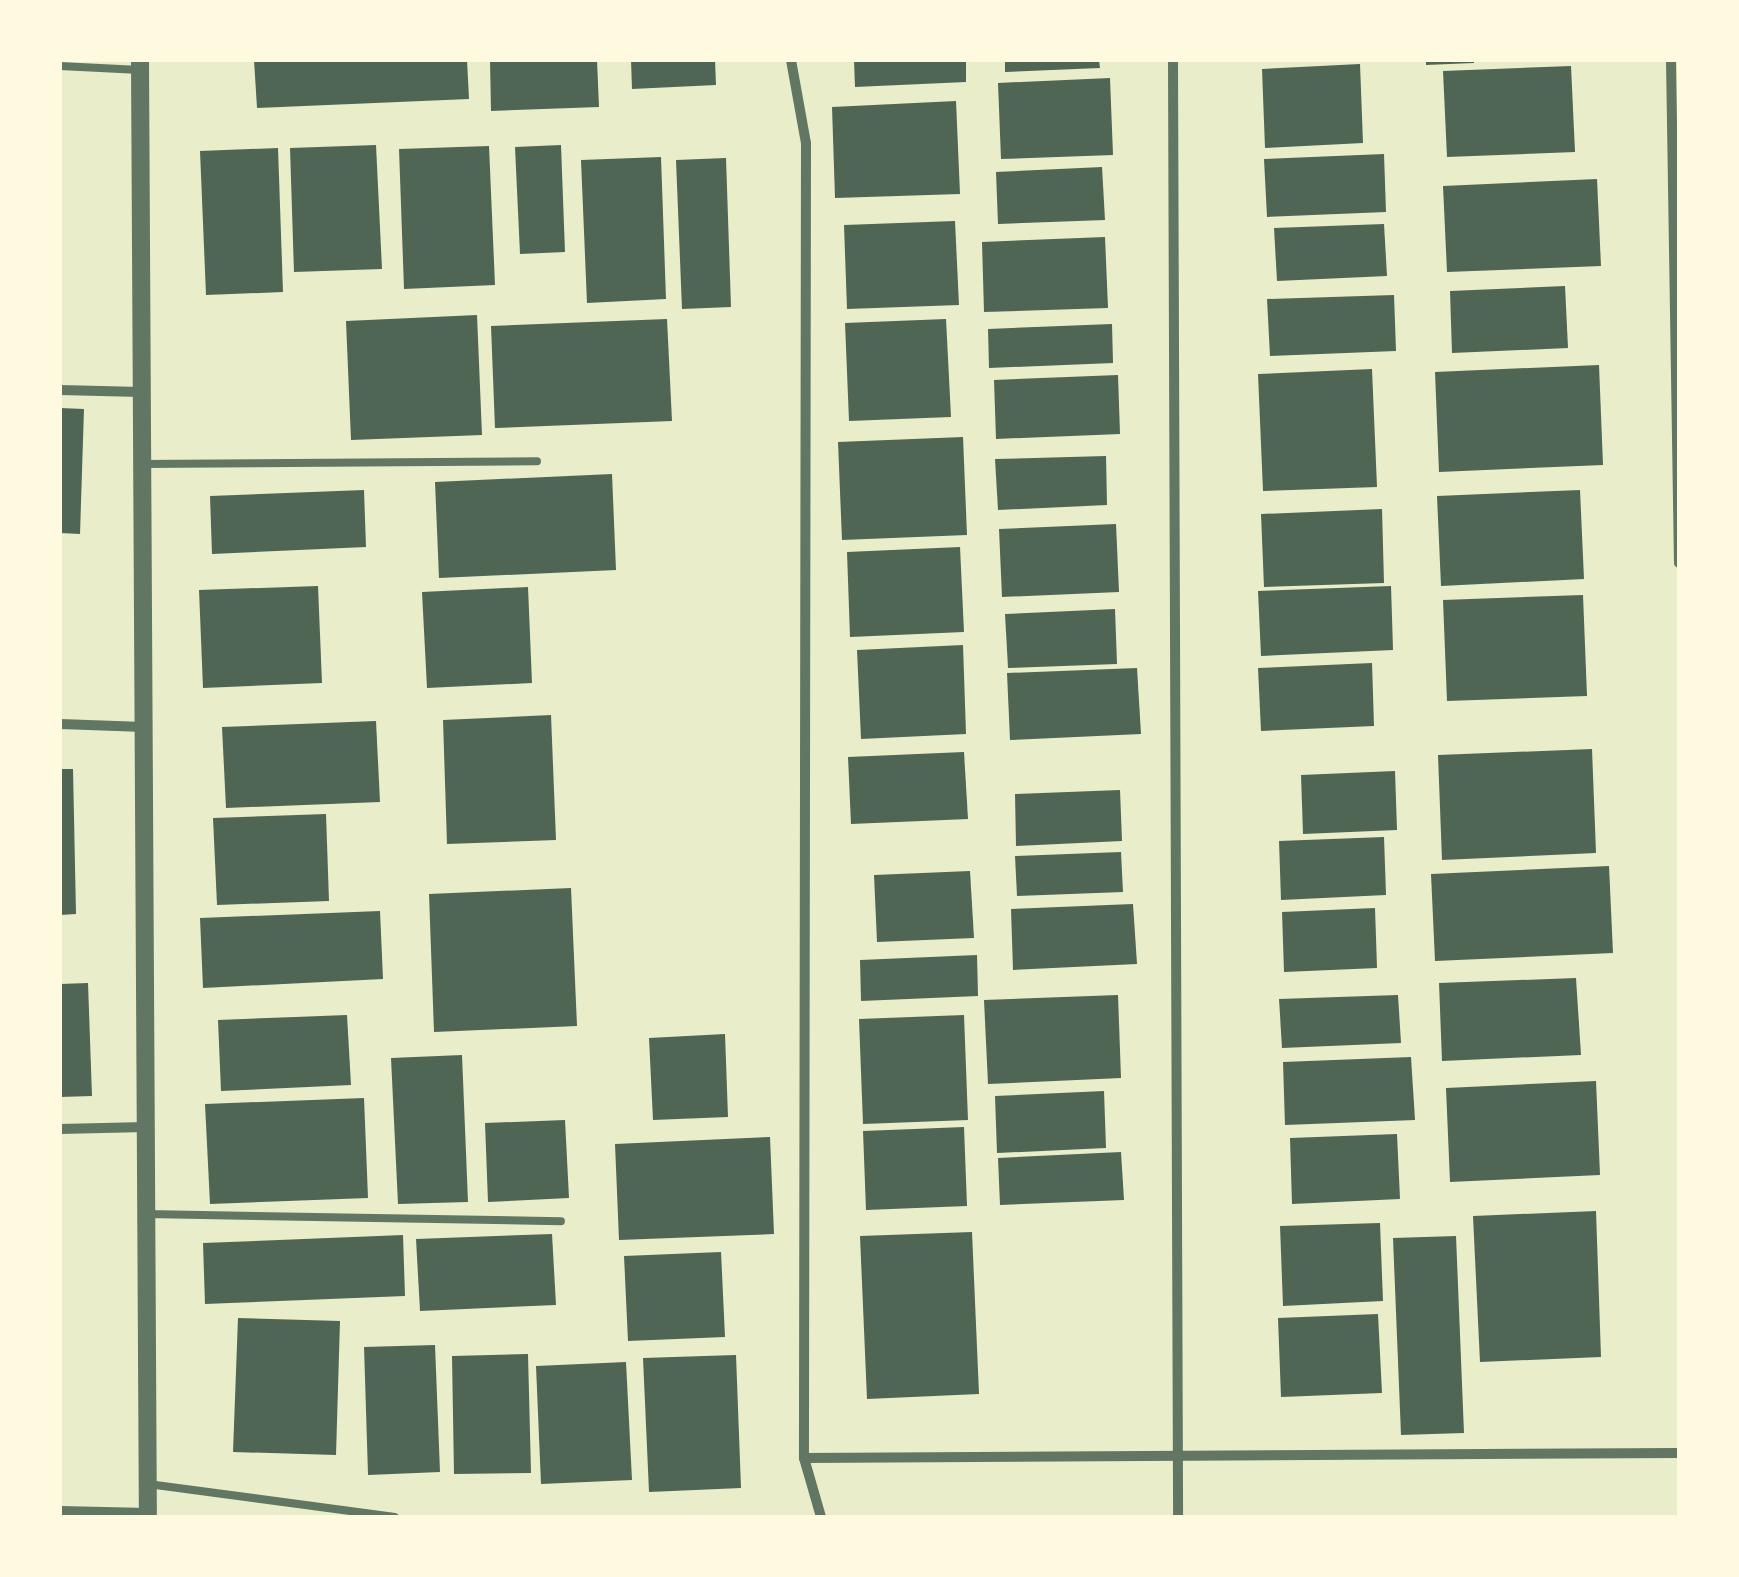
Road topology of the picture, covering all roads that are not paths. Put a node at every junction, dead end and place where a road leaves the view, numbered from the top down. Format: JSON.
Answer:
{"nodes":[{"id":1,"x":791,"y":60,"type":"edge"},
{"id":2,"x":1173,"y":60,"type":"edge"},
{"id":3,"x":1671,"y":60,"type":"edge"},
{"id":4,"x":140,"y":65,"type":"edge"},
{"id":5,"x":60,"y":66,"type":"edge"},
{"id":6,"x":60,"y":390,"type":"edge"},
{"id":7,"x":142,"y":392,"type":"junction"},
{"id":8,"x":537,"y":461,"type":"dead end"},
{"id":9,"x":142,"y":464,"type":"junction"},
{"id":10,"x":1679,"y":563,"type":"edge"},
{"id":11,"x":60,"y":724,"type":"edge"},
{"id":12,"x":144,"y":727,"type":"junction"},
{"id":13,"x":146,"y":1128,"type":"junction"},
{"id":14,"x":60,"y":1129,"type":"edge"},
{"id":15,"x":146,"y":1214,"type":"junction"},
{"id":16,"x":561,"y":1221,"type":"dead end"},
{"id":17,"x":1679,"y":1453,"type":"edge"},
{"id":18,"x":804,"y":1458,"type":"junction"},
{"id":19,"x":1178,"y":1459,"type":"junction"},
{"id":20,"x":148,"y":1484,"type":"junction"},
{"id":21,"x":60,"y":1511,"type":"edge"},
{"id":22,"x":148,"y":1515,"type":"edge"},
{"id":23,"x":395,"y":1517,"type":"edge"},
{"id":24,"x":821,"y":1517,"type":"edge"},
{"id":25,"x":1178,"y":1517,"type":"edge"}],
"edges":[{"from":1,"to":18,"type":"street"},
{"from":2,"to":19,"type":"street"},
{"from":3,"to":10,"type":"street"},
{"from":4,"to":5,"type":"lane"},
{"from":4,"to":7,"type":"street"},
{"from":6,"to":7,"type":"street"},
{"from":7,"to":9,"type":"street"},
{"from":8,"to":9,"type":"lane"},
{"from":9,"to":12,"type":"street"},
{"from":11,"to":12,"type":"street"},
{"from":12,"to":13,"type":"street"},
{"from":13,"to":14,"type":"street"},
{"from":13,"to":15,"type":"street"},
{"from":15,"to":16,"type":"lane"},
{"from":15,"to":20,"type":"street"},
{"from":17,"to":19,"type":"street"},
{"from":18,"to":19,"type":"street"},
{"from":18,"to":24,"type":"street"},
{"from":19,"to":25,"type":"street"},
{"from":20,"to":22,"type":"street"},
{"from":20,"to":23,"type":"lane"},
{"from":21,"to":22,"type":"street"}]}
